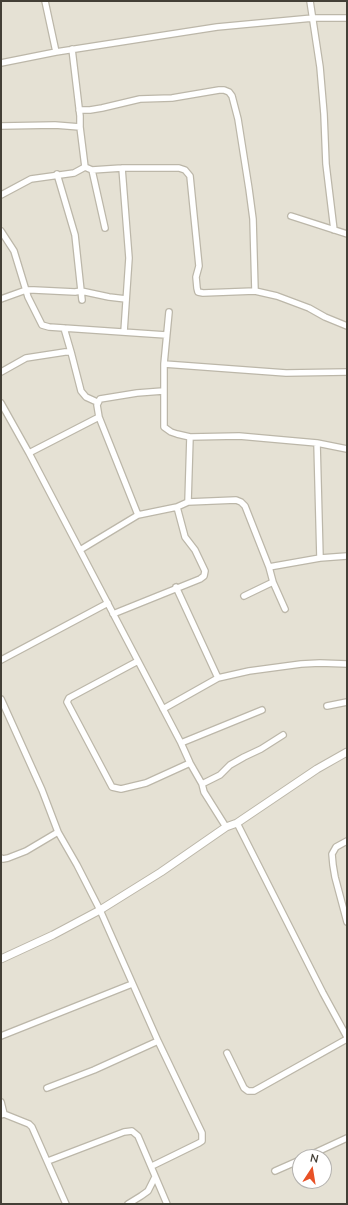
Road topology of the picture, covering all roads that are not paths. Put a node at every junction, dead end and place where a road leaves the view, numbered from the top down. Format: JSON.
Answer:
{"nodes":[{"id":1,"x":46,"y":1,"type":"edge"},
{"id":2,"x":310,"y":1,"type":"edge"},
{"id":3,"x":313,"y":18,"type":"junction"},
{"id":4,"x":347,"y":18,"type":"edge"},
{"id":5,"x":72,"y":49,"type":"junction"},
{"id":6,"x":56,"y":52,"type":"junction"},
{"id":7,"x":1,"y":63,"type":"edge"},
{"id":8,"x":79,"y":110,"type":"junction"},
{"id":9,"x":1,"y":126,"type":"edge"},
{"id":10,"x":80,"y":127,"type":"junction"},
{"id":11,"x":85,"y":167,"type":"junction"},
{"id":12,"x":122,"y":168,"type":"junction"},
{"id":13,"x":92,"y":170,"type":"junction"},
{"id":14,"x":57,"y":174,"type":"junction"},
{"id":15,"x":1,"y":196,"type":"edge"},
{"id":16,"x":291,"y":216,"type":"dead end"},
{"id":17,"x":105,"y":228,"type":"dead end"},
{"id":18,"x":334,"y":230,"type":"junction"},
{"id":19,"x":1,"y":231,"type":"edge"},
{"id":20,"x":347,"y":234,"type":"edge"},
{"id":21,"x":26,"y":290,"type":"junction"},
{"id":22,"x":81,"y":291,"type":"junction"},
{"id":23,"x":255,"y":291,"type":"junction"},
{"id":24,"x":1,"y":298,"type":"edge"},
{"id":25,"x":126,"y":298,"type":"junction"},
{"id":26,"x":82,"y":300,"type":"dead end"},
{"id":27,"x":169,"y":312,"type":"dead end"},
{"id":28,"x":347,"y":326,"type":"edge"},
{"id":29,"x":64,"y":328,"type":"junction"},
{"id":30,"x":124,"y":332,"type":"junction"},
{"id":31,"x":166,"y":335,"type":"junction"},
{"id":32,"x":71,"y":352,"type":"junction"},
{"id":33,"x":164,"y":364,"type":"junction"},
{"id":34,"x":1,"y":372,"type":"edge"},
{"id":35,"x":347,"y":372,"type":"edge"},
{"id":36,"x":163,"y":391,"type":"junction"},
{"id":37,"x":97,"y":402,"type":"junction"},
{"id":38,"x":1,"y":403,"type":"edge"},
{"id":39,"x":99,"y":417,"type":"junction"},
{"id":40,"x":190,"y":437,"type":"junction"},
{"id":41,"x":317,"y":443,"type":"junction"},
{"id":42,"x":347,"y":449,"type":"edge"},
{"id":43,"x":29,"y":453,"type":"junction"},
{"id":44,"x":188,"y":502,"type":"junction"},
{"id":45,"x":177,"y":507,"type":"junction"},
{"id":46,"x":138,"y":515,"type":"junction"},
{"id":47,"x":80,"y":550,"type":"junction"},
{"id":48,"x":347,"y":556,"type":"edge"},
{"id":49,"x":320,"y":558,"type":"junction"},
{"id":50,"x":269,"y":567,"type":"junction"},
{"id":51,"x":273,"y":582,"type":"junction"},
{"id":52,"x":176,"y":587,"type":"junction"},
{"id":53,"x":244,"y":596,"type":"dead end"},
{"id":54,"x":108,"y":603,"type":"junction"},
{"id":55,"x":285,"y":609,"type":"dead end"},
{"id":56,"x":113,"y":614,"type":"junction"},
{"id":57,"x":1,"y":660,"type":"edge"},
{"id":58,"x":138,"y":661,"type":"junction"},
{"id":59,"x":347,"y":664,"type":"edge"},
{"id":60,"x":218,"y":678,"type":"junction"},
{"id":61,"x":1,"y":699,"type":"edge"},
{"id":62,"x":347,"y":702,"type":"edge"},
{"id":63,"x":327,"y":706,"type":"dead end"},
{"id":64,"x":163,"y":709,"type":"junction"},
{"id":65,"x":262,"y":710,"type":"dead end"},
{"id":66,"x":283,"y":735,"type":"dead end"},
{"id":67,"x":181,"y":743,"type":"junction"},
{"id":68,"x":347,"y":752,"type":"edge"},
{"id":69,"x":190,"y":763,"type":"junction"},
{"id":70,"x":202,"y":784,"type":"junction"},
{"id":71,"x":237,"y":823,"type":"junction"},
{"id":72,"x":226,"y":827,"type":"junction"},
{"id":73,"x":58,"y":832,"type":"junction"},
{"id":74,"x":347,"y":841,"type":"edge"},
{"id":75,"x":1,"y":858,"type":"edge"},
{"id":76,"x":100,"y":910,"type":"junction"},
{"id":77,"x":347,"y":922,"type":"edge"},
{"id":78,"x":1,"y":959,"type":"edge"},
{"id":79,"x":132,"y":984,"type":"junction"},
{"id":80,"x":1,"y":1036,"type":"edge"},
{"id":81,"x":347,"y":1038,"type":"edge"},
{"id":82,"x":158,"y":1041,"type":"junction"},
{"id":83,"x":227,"y":1053,"type":"dead end"},
{"id":84,"x":47,"y":1088,"type":"dead end"},
{"id":85,"x":1,"y":1102,"type":"edge"},
{"id":86,"x":3,"y":1115,"type":"edge"},
{"id":87,"x":347,"y":1138,"type":"edge"},
{"id":88,"x":323,"y":1149,"type":"edge"},
{"id":89,"x":48,"y":1161,"type":"junction"},
{"id":90,"x":292,"y":1164,"type":"edge"},
{"id":91,"x":152,"y":1166,"type":"junction"},
{"id":92,"x":275,"y":1171,"type":"dead end"},
{"id":93,"x":155,"y":1177,"type":"junction"},
{"id":94,"x":66,"y":1204,"type":"edge"},
{"id":95,"x":128,"y":1204,"type":"edge"},
{"id":96,"x":167,"y":1204,"type":"edge"}],
"edges":[{"from":1,"to":6,"type":"street"},
{"from":2,"to":3,"type":"street"},
{"from":3,"to":4,"type":"street"},
{"from":3,"to":5,"type":"street"},
{"from":3,"to":18,"type":"street"},
{"from":5,"to":6,"type":"street"},
{"from":5,"to":8,"type":"street"},
{"from":6,"to":7,"type":"street"},
{"from":8,"to":10,"type":"street"},
{"from":8,"to":23,"type":"street"},
{"from":9,"to":10,"type":"street"},
{"from":10,"to":11,"type":"street"},
{"from":11,"to":13,"type":"street"},
{"from":11,"to":14,"type":"street"},
{"from":12,"to":13,"type":"street"},
{"from":12,"to":23,"type":"street"},
{"from":12,"to":25,"type":"street"},
{"from":13,"to":17,"type":"street"},
{"from":14,"to":15,"type":"street"},
{"from":14,"to":22,"type":"street"},
{"from":16,"to":18,"type":"street"},
{"from":18,"to":20,"type":"street"},
{"from":19,"to":21,"type":"street"},
{"from":21,"to":22,"type":"street"},
{"from":21,"to":24,"type":"street"},
{"from":21,"to":29,"type":"street"},
{"from":22,"to":25,"type":"street"},
{"from":22,"to":26,"type":"street"},
{"from":23,"to":28,"type":"street"},
{"from":25,"to":30,"type":"street"},
{"from":27,"to":31,"type":"street"},
{"from":29,"to":30,"type":"street"},
{"from":29,"to":32,"type":"street"},
{"from":30,"to":31,"type":"street"},
{"from":31,"to":33,"type":"street"},
{"from":32,"to":34,"type":"street"},
{"from":32,"to":37,"type":"street"},
{"from":33,"to":35,"type":"street"},
{"from":33,"to":36,"type":"street"},
{"from":36,"to":37,"type":"street"},
{"from":36,"to":40,"type":"street"},
{"from":37,"to":39,"type":"street"},
{"from":38,"to":43,"type":"street"},
{"from":39,"to":43,"type":"street"},
{"from":39,"to":46,"type":"street"},
{"from":40,"to":41,"type":"street"},
{"from":40,"to":44,"type":"street"},
{"from":41,"to":42,"type":"street"},
{"from":41,"to":49,"type":"street"},
{"from":43,"to":47,"type":"street"},
{"from":44,"to":45,"type":"street"},
{"from":44,"to":50,"type":"street"},
{"from":45,"to":46,"type":"street"},
{"from":45,"to":52,"type":"street"},
{"from":46,"to":47,"type":"street"},
{"from":47,"to":54,"type":"street"},
{"from":48,"to":49,"type":"street"},
{"from":49,"to":50,"type":"street"},
{"from":50,"to":51,"type":"street"},
{"from":51,"to":53,"type":"street"},
{"from":51,"to":55,"type":"street"},
{"from":52,"to":56,"type":"street"},
{"from":52,"to":60,"type":"street"},
{"from":54,"to":56,"type":"street"},
{"from":54,"to":57,"type":"street"},
{"from":56,"to":58,"type":"street"},
{"from":58,"to":64,"type":"street"},
{"from":58,"to":69,"type":"street"},
{"from":59,"to":60,"type":"street"},
{"from":60,"to":64,"type":"street"},
{"from":61,"to":73,"type":"street"},
{"from":62,"to":63,"type":"street"},
{"from":64,"to":67,"type":"street"},
{"from":65,"to":67,"type":"street"},
{"from":66,"to":70,"type":"street"},
{"from":67,"to":69,"type":"street"},
{"from":68,"to":71,"type":"street"},
{"from":69,"to":70,"type":"street"},
{"from":70,"to":72,"type":"street"},
{"from":71,"to":72,"type":"street"},
{"from":71,"to":81,"type":"street"},
{"from":72,"to":76,"type":"street"},
{"from":73,"to":75,"type":"street"},
{"from":73,"to":76,"type":"street"},
{"from":74,"to":77,"type":"street"},
{"from":76,"to":78,"type":"street"},
{"from":76,"to":79,"type":"street"},
{"from":79,"to":80,"type":"street"},
{"from":79,"to":82,"type":"street"},
{"from":81,"to":83,"type":"street"},
{"from":82,"to":84,"type":"street"},
{"from":82,"to":91,"type":"street"},
{"from":85,"to":86,"type":"street"},
{"from":86,"to":89,"type":"street"},
{"from":87,"to":88,"type":"street"},
{"from":89,"to":91,"type":"street"},
{"from":89,"to":94,"type":"street"},
{"from":90,"to":92,"type":"street"},
{"from":91,"to":93,"type":"street"},
{"from":93,"to":95,"type":"street"},
{"from":93,"to":96,"type":"street"}]}
